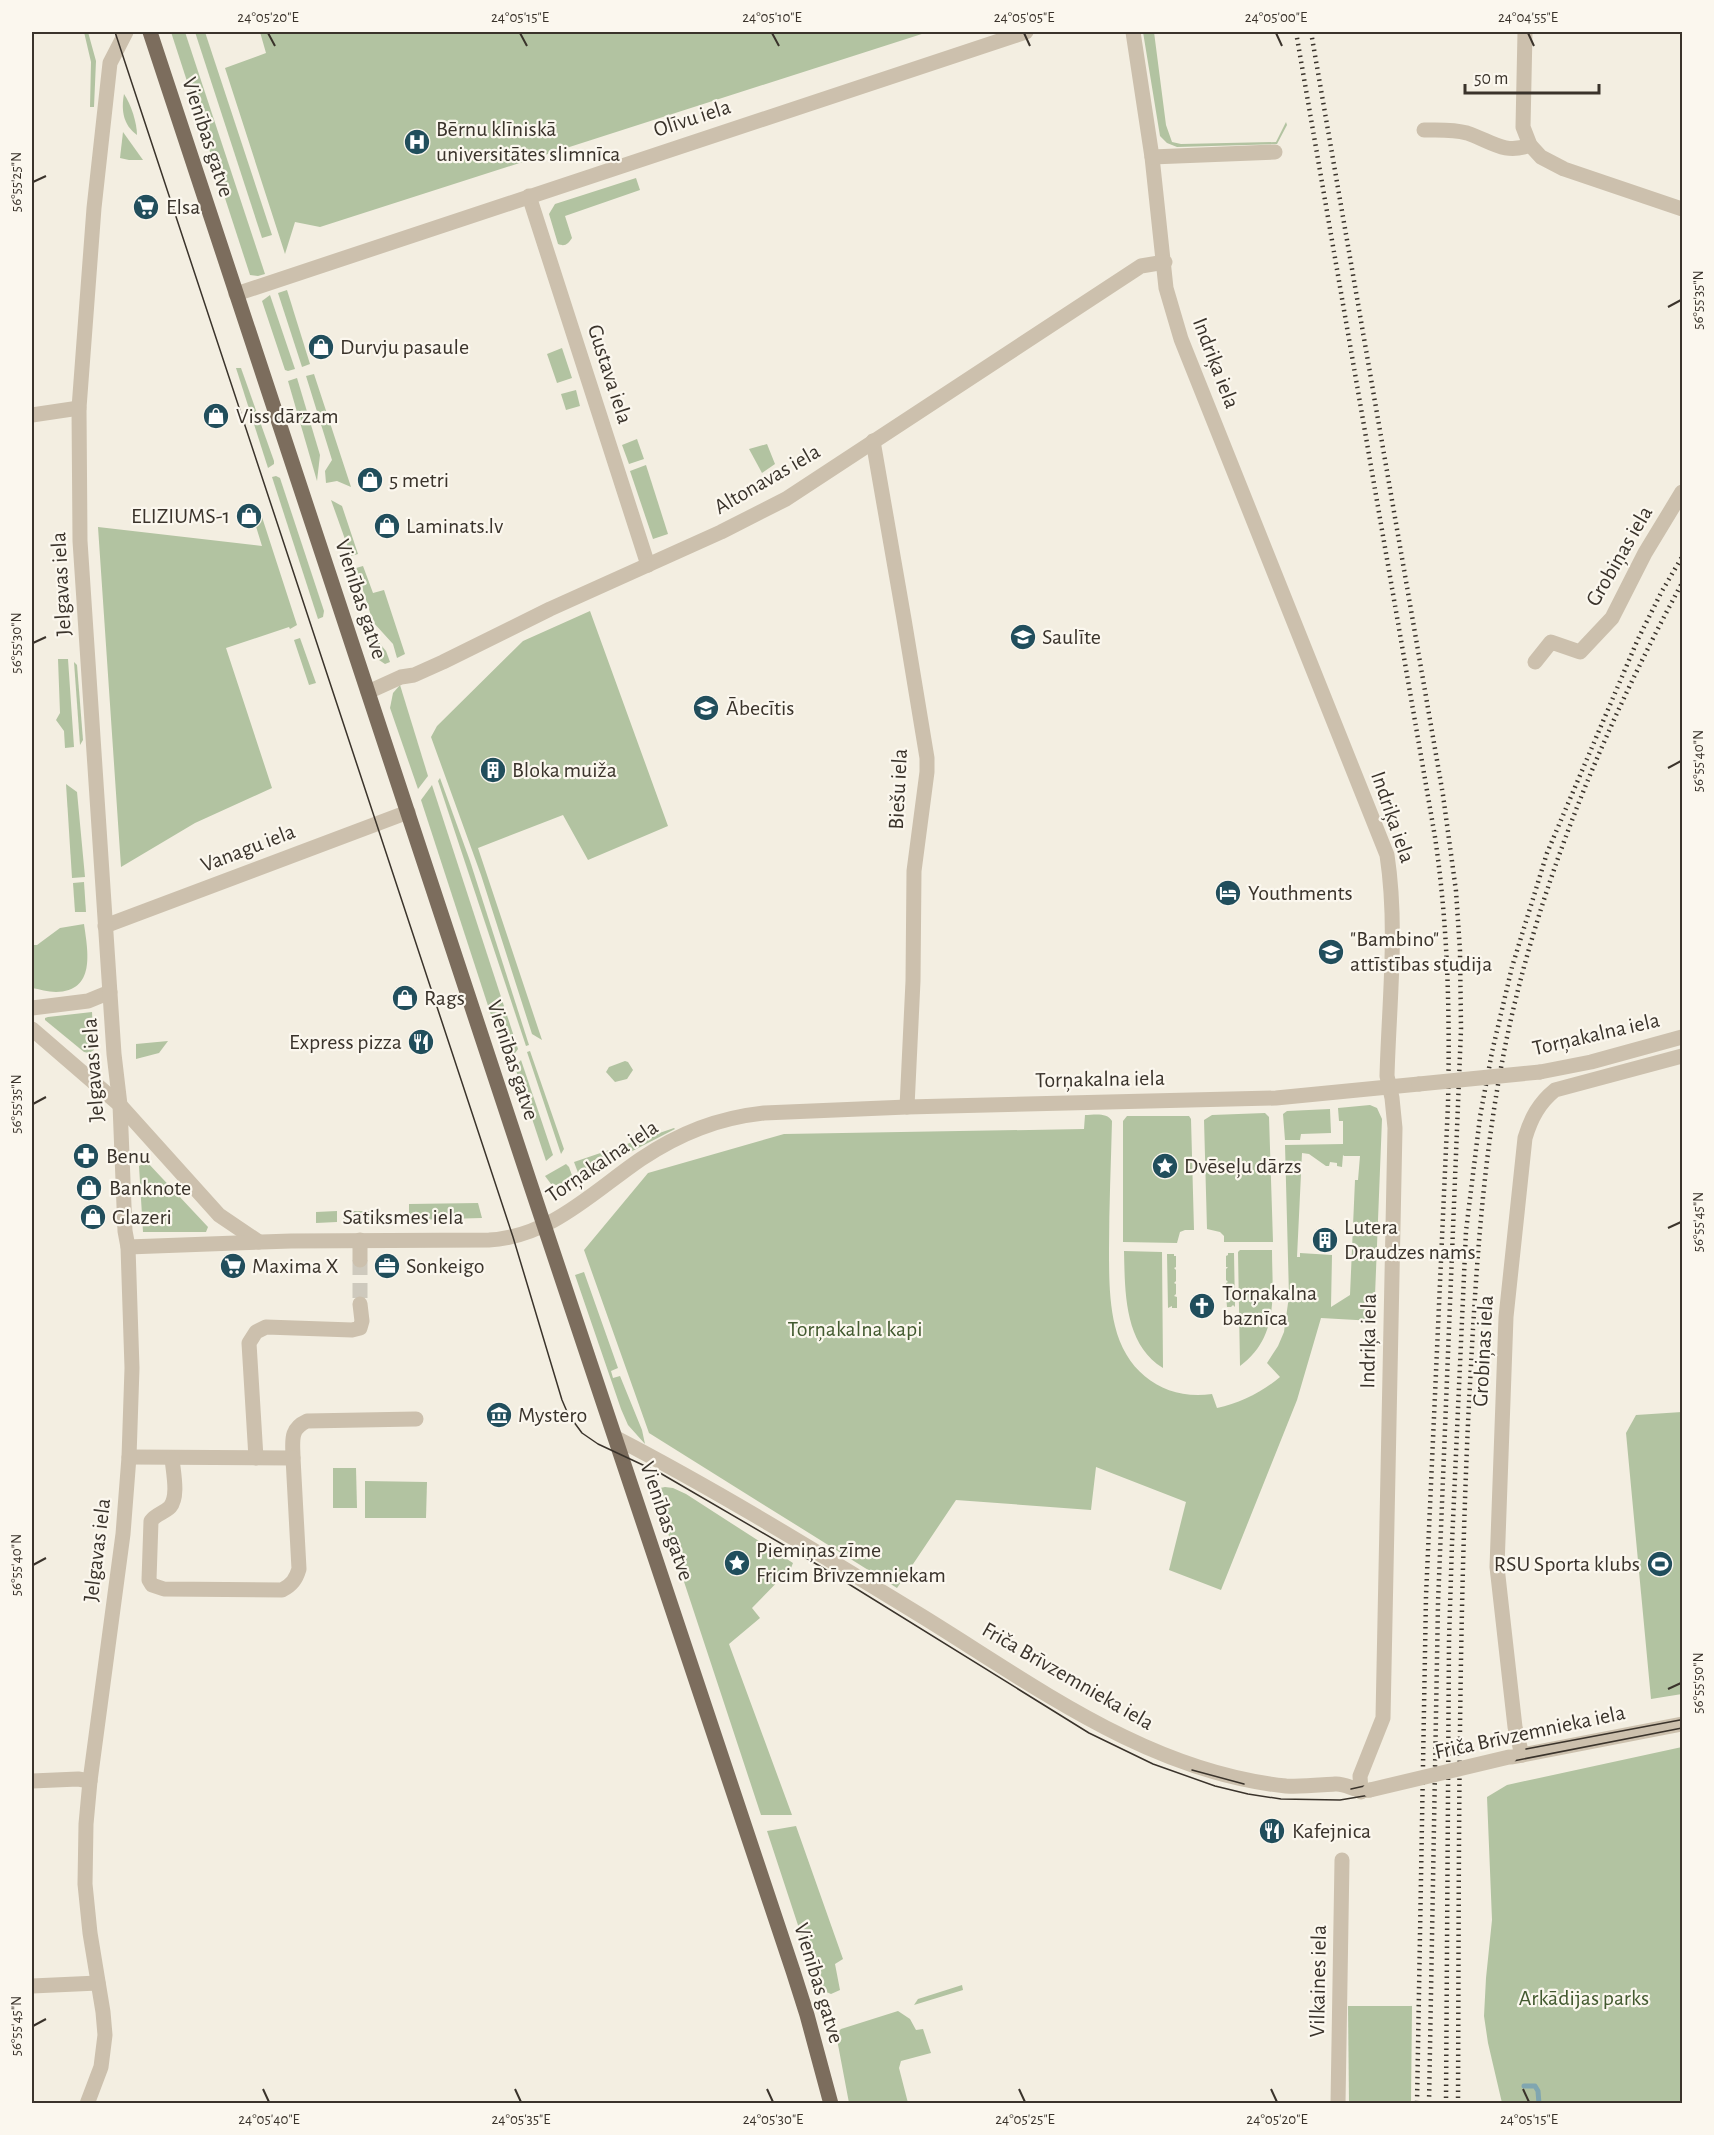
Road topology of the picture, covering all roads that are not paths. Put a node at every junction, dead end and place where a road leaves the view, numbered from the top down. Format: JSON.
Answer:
{"nodes":[{"id":1,"x":126,"y":32,"type":"edge"},
{"id":2,"x":150,"y":32,"type":"edge"},
{"id":3,"x":1026,"y":32,"type":"edge"},
{"id":4,"x":1132,"y":32,"type":"edge"},
{"id":5,"x":1525,"y":32,"type":"edge"},
{"id":6,"x":1425,"y":130,"type":"dead end"},
{"id":7,"x":1530,"y":146,"type":"junction"},
{"id":8,"x":1275,"y":152,"type":"dead end"},
{"id":9,"x":1152,"y":157,"type":"junction"},
{"id":10,"x":529,"y":196,"type":"junction"},
{"id":11,"x":1683,"y":209,"type":"edge"},
{"id":12,"x":1165,"y":262,"type":"junction"},
{"id":13,"x":236,"y":294,"type":"junction"},
{"id":14,"x":79,"y":408,"type":"junction"},
{"id":15,"x":32,"y":415,"type":"edge"},
{"id":16,"x":873,"y":441,"type":"junction"},
{"id":17,"x":1683,"y":492,"type":"edge"},
{"id":18,"x":648,"y":565,"type":"junction"},
{"id":19,"x":1535,"y":662,"type":"dead end"},
{"id":20,"x":368,"y":692,"type":"junction"},
{"id":21,"x":408,"y":812,"type":"junction"},
{"id":22,"x":105,"y":926,"type":"junction"},
{"id":23,"x":110,"y":992,"type":"junction"},
{"id":24,"x":32,"y":1008,"type":"edge"},
{"id":25,"x":32,"y":1029,"type":"edge"},
{"id":26,"x":1683,"y":1037,"type":"edge"},
{"id":27,"x":1683,"y":1056,"type":"edge"},
{"id":28,"x":1390,"y":1088,"type":"junction"},
{"id":29,"x":120,"y":1105,"type":"junction"},
{"id":30,"x":907,"y":1107,"type":"junction"},
{"id":31,"x":545,"y":1226,"type":"junction"},
{"id":32,"x":360,"y":1240,"type":"junction"},
{"id":33,"x":259,"y":1242,"type":"junction"},
{"id":34,"x":128,"y":1247,"type":"junction"},
{"id":35,"x":360,"y":1260,"type":"tunnel mouth"},
{"id":36,"x":360,"y":1304,"type":"tunnel mouth"},
{"id":37,"x":416,"y":1419,"type":"dead end"},
{"id":38,"x":615,"y":1438,"type":"junction"},
{"id":39,"x":129,"y":1457,"type":"junction"},
{"id":40,"x":172,"y":1458,"type":"junction"},
{"id":41,"x":256,"y":1458,"type":"junction"},
{"id":42,"x":293,"y":1458,"type":"junction"},
{"id":43,"x":1683,"y":1724,"type":"edge"},
{"id":44,"x":1515,"y":1756,"type":"junction"},
{"id":45,"x":32,"y":1780,"type":"edge"},
{"id":46,"x":90,"y":1781,"type":"junction"},
{"id":47,"x":1366,"y":1791,"type":"junction"},
{"id":48,"x":1342,"y":1860,"type":"dead end"},
{"id":49,"x":98,"y":1983,"type":"junction"},
{"id":50,"x":32,"y":1986,"type":"edge"},
{"id":51,"x":87,"y":2103,"type":"edge"},
{"id":52,"x":831,"y":2103,"type":"edge"},
{"id":53,"x":1338,"y":2103,"type":"edge"}],
"edges":[{"from":1,"to":14,"type":"street","name":"Jelgavas iela"},
{"from":2,"to":13,"type":"main road","name":"Vienības gatve"},
{"from":3,"to":10,"type":"street","name":"Olīvu iela"},
{"from":4,"to":9,"type":"street","name":"Indriķa iela"},
{"from":5,"to":7,"type":"street"},
{"from":6,"to":7,"type":"street"},
{"from":7,"to":11,"type":"street"},
{"from":8,"to":9,"type":"street"},
{"from":9,"to":12,"type":"street","name":"Indriķa iela"},
{"from":10,"to":13,"type":"street","name":"Olīvu iela"},
{"from":10,"to":18,"type":"street","name":"Gustava iela"},
{"from":12,"to":16,"type":"street","name":"Altonavas iela"},
{"from":12,"to":28,"type":"street","name":"Indriķa iela"},
{"from":13,"to":20,"type":"main road","name":"Vienības gatve"},
{"from":14,"to":15,"type":"street"},
{"from":14,"to":22,"type":"street","name":"Jelgavas iela"},
{"from":16,"to":18,"type":"street","name":"Altonavas iela"},
{"from":16,"to":30,"type":"street","name":"Biešu iela"},
{"from":17,"to":19,"type":"street","name":"Grobiņas iela"},
{"from":18,"to":20,"type":"street","name":"Altonavas iela"},
{"from":20,"to":21,"type":"main road","name":"Vienības gatve"},
{"from":21,"to":22,"type":"street","name":"Vanagu iela"},
{"from":21,"to":31,"type":"main road","name":"Vienības gatve"},
{"from":22,"to":23,"type":"street","name":"Jelgavas iela"},
{"from":23,"to":24,"type":"street"},
{"from":23,"to":29,"type":"street","name":"Jelgavas iela"},
{"from":25,"to":29,"type":"street"},
{"from":26,"to":28,"type":"street","name":"Torņakalna iela","bridge":true},
{"from":27,"to":44,"type":"street","name":"Grobiņas iela"},
{"from":28,"to":30,"type":"street","name":"Torņakalna iela"},
{"from":28,"to":47,"type":"street","name":"Indriķa iela"},
{"from":29,"to":33,"type":"street"},
{"from":29,"to":34,"type":"street","name":"Jelgavas iela"},
{"from":30,"to":31,"type":"street","name":"Torņakalna iela"},
{"from":31,"to":32,"type":"street","name":"Satiksmes iela"},
{"from":31,"to":38,"type":"main road","name":"Vienības gatve"},
{"from":32,"to":33,"type":"street","name":"Satiksmes iela"},
{"from":32,"to":35,"type":"street"},
{"from":33,"to":34,"type":"street","name":"Satiksmes iela"},
{"from":34,"to":39,"type":"street","name":"Jelgavas iela"},
{"from":36,"to":41,"type":"street"},
{"from":37,"to":42,"type":"street"},
{"from":38,"to":47,"type":"street","name":"Friča Brīvzemnieka iela"},
{"from":38,"to":52,"type":"main road","name":"Vienības gatve"},
{"from":39,"to":40,"type":"street"},
{"from":39,"to":46,"type":"street","name":"Jelgavas iela"},
{"from":40,"to":41,"type":"street"},
{"from":40,"to":42,"type":"street"},
{"from":41,"to":42,"type":"street"},
{"from":43,"to":44,"type":"street","name":"Friča Brīvzemnieka iela"},
{"from":44,"to":47,"type":"street","name":"Friča Brīvzemnieka iela","bridge":true},
{"from":45,"to":46,"type":"street"},
{"from":46,"to":49,"type":"street","name":"Jelgavas iela"},
{"from":48,"to":53,"type":"street","name":"Vilkaines iela"},
{"from":49,"to":50,"type":"street"},
{"from":49,"to":51,"type":"street","name":"Jelgavas iela"}]}
